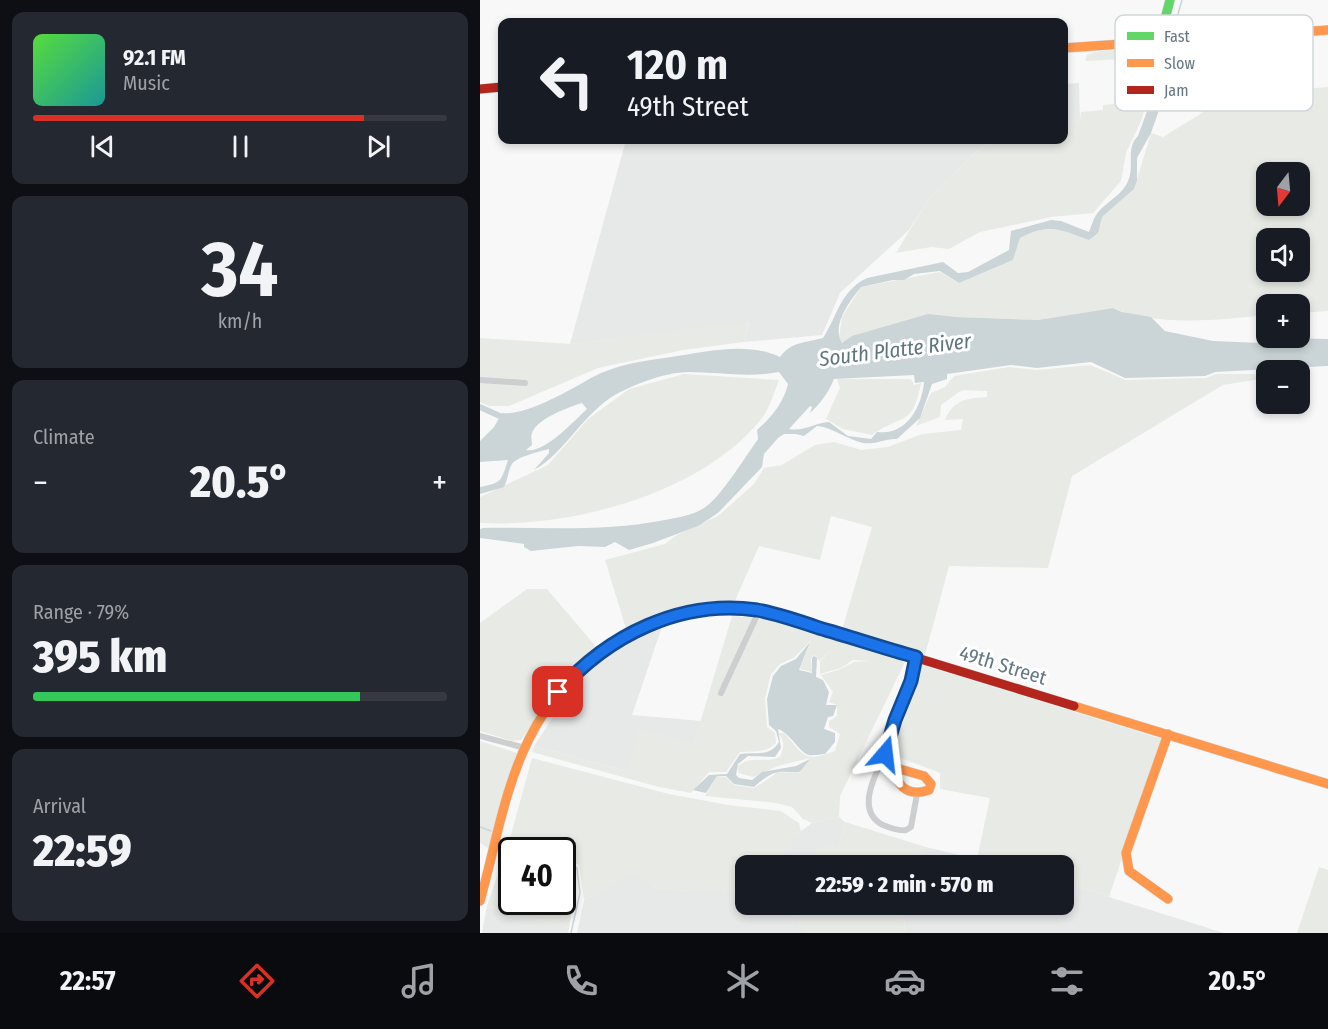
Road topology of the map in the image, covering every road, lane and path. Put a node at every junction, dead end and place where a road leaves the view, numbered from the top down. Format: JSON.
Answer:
{"nodes":[{"id":1,"x":1170,"y":0,"type":"edge"},
{"id":2,"x":1166,"y":15,"type":"edge"},
{"id":3,"x":1328,"y":30,"type":"edge"},
{"id":4,"x":1313,"y":31,"type":"edge"},
{"id":5,"x":1115,"y":44,"type":"edge"},
{"id":6,"x":1068,"y":48,"type":"edge"},
{"id":7,"x":498,"y":87,"type":"edge"},
{"id":8,"x":480,"y":89,"type":"edge"},
{"id":9,"x":480,"y":380,"type":"edge"},
{"id":10,"x":525,"y":383,"type":"dead end"},
{"id":11,"x":759,"y":611,"type":"junction"},
{"id":12,"x":916,"y":657,"type":"junction"},
{"id":13,"x":721,"y":693,"type":"dead end"},
{"id":14,"x":1168,"y":734,"type":"junction"},
{"id":15,"x":480,"y":736,"type":"edge"},
{"id":16,"x":525,"y":748,"type":"junction"},
{"id":17,"x":885,"y":754,"type":"junction"},
{"id":18,"x":889,"y":766,"type":"junction"},
{"id":19,"x":1328,"y":784,"type":"edge"},
{"id":20,"x":917,"y":794,"type":"junction"},
{"id":21,"x":1168,"y":899,"type":"dead end"},
{"id":22,"x":480,"y":901,"type":"edge"}],
"edges":[{"from":1,"to":2,"type":"street"},
{"from":3,"to":4,"type":"street"},
{"from":5,"to":6,"type":"street"},
{"from":7,"to":8,"type":"street"},
{"from":9,"to":10,"type":"street"},
{"from":11,"to":12,"type":"street","name":"49th Street"},
{"from":11,"to":13,"type":"street"},
{"from":11,"to":16,"type":"street","name":"49th Street"},
{"from":12,"to":14,"type":"street","name":"49th Street"},
{"from":12,"to":17,"type":"street"},
{"from":14,"to":19,"type":"street","name":"49th Street"},
{"from":14,"to":21,"type":"street"},
{"from":15,"to":16,"type":"street"},
{"from":16,"to":22,"type":"street","name":"49th Street"},
{"from":17,"to":18,"type":"street"},
{"from":17,"to":20,"type":"street"},
{"from":18,"to":20,"type":"street"},
{"from":18,"to":20,"type":"street"}]}
